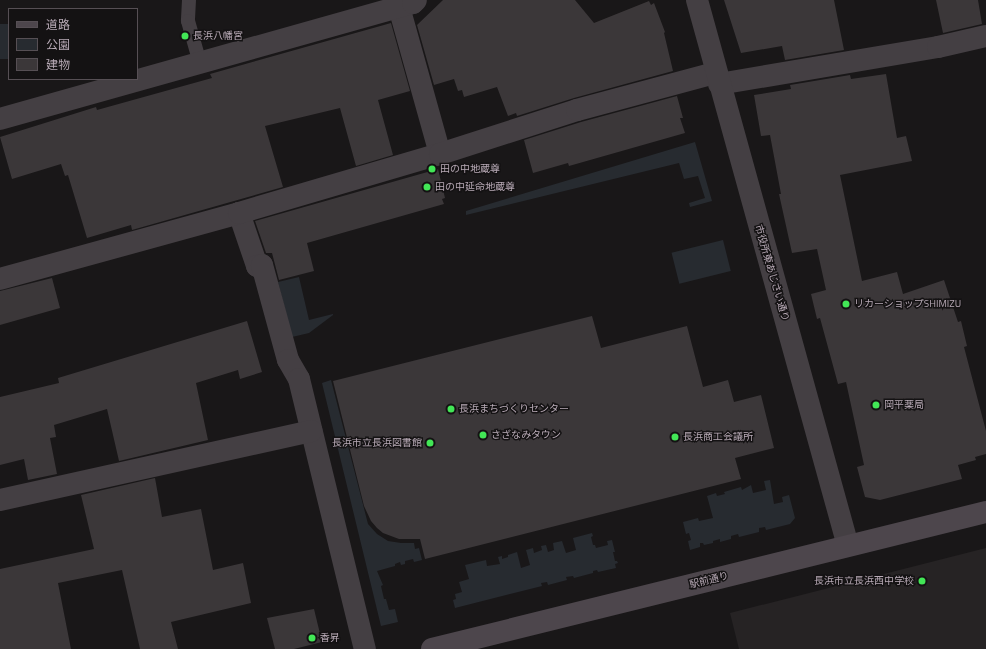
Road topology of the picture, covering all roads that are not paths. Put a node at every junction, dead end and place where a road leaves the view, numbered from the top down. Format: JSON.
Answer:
{"nodes":[{"id":1,"x":189,"y":0,"type":"edge"},
{"id":2,"x":696,"y":0,"type":"edge"},
{"id":3,"x":407,"y":3,"type":"edge"},
{"id":4,"x":986,"y":36,"type":"edge"},
{"id":5,"x":200,"y":62,"type":"junction"},
{"id":6,"x":717,"y":78,"type":"junction"},
{"id":7,"x":137,"y":80,"type":"edge"},
{"id":8,"x":138,"y":80,"type":"edge"},
{"id":9,"x":0,"y":119,"type":"edge"},
{"id":10,"x":440,"y":154,"type":"junction"},
{"id":11,"x":239,"y":213,"type":"junction"},
{"id":12,"x":0,"y":279,"type":"edge"},
{"id":13,"x":311,"y":431,"type":"junction"},
{"id":14,"x":0,"y":500,"type":"edge"},
{"id":15,"x":986,"y":512,"type":"edge"},
{"id":16,"x":848,"y":546,"type":"junction"},
{"id":17,"x":467,"y":645,"type":"edge"},
{"id":18,"x":365,"y":649,"type":"edge"},
{"id":19,"x":432,"y":649,"type":"edge"}],
"edges":[{"from":1,"to":5,"type":"lane"},
{"from":2,"to":6,"type":"street","name":"市役所東あじさい通り"},
{"from":3,"to":5,"type":"street"},
{"from":3,"to":10,"type":"street"},
{"from":4,"to":6,"type":"street"},
{"from":5,"to":8,"type":"street"},
{"from":6,"to":10,"type":"street"},
{"from":6,"to":16,"type":"street","name":"市役所東あじさい通り"},
{"from":7,"to":9,"type":"street"},
{"from":10,"to":11,"type":"street"},
{"from":11,"to":12,"type":"street"},
{"from":11,"to":13,"type":"street"},
{"from":13,"to":14,"type":"street"},
{"from":13,"to":18,"type":"street"},
{"from":15,"to":16,"type":"main road","name":"駅前通り"},
{"from":16,"to":17,"type":"main road","name":"駅前通り"},
{"from":17,"to":19,"type":"main road","name":"駅前通り"}]}
